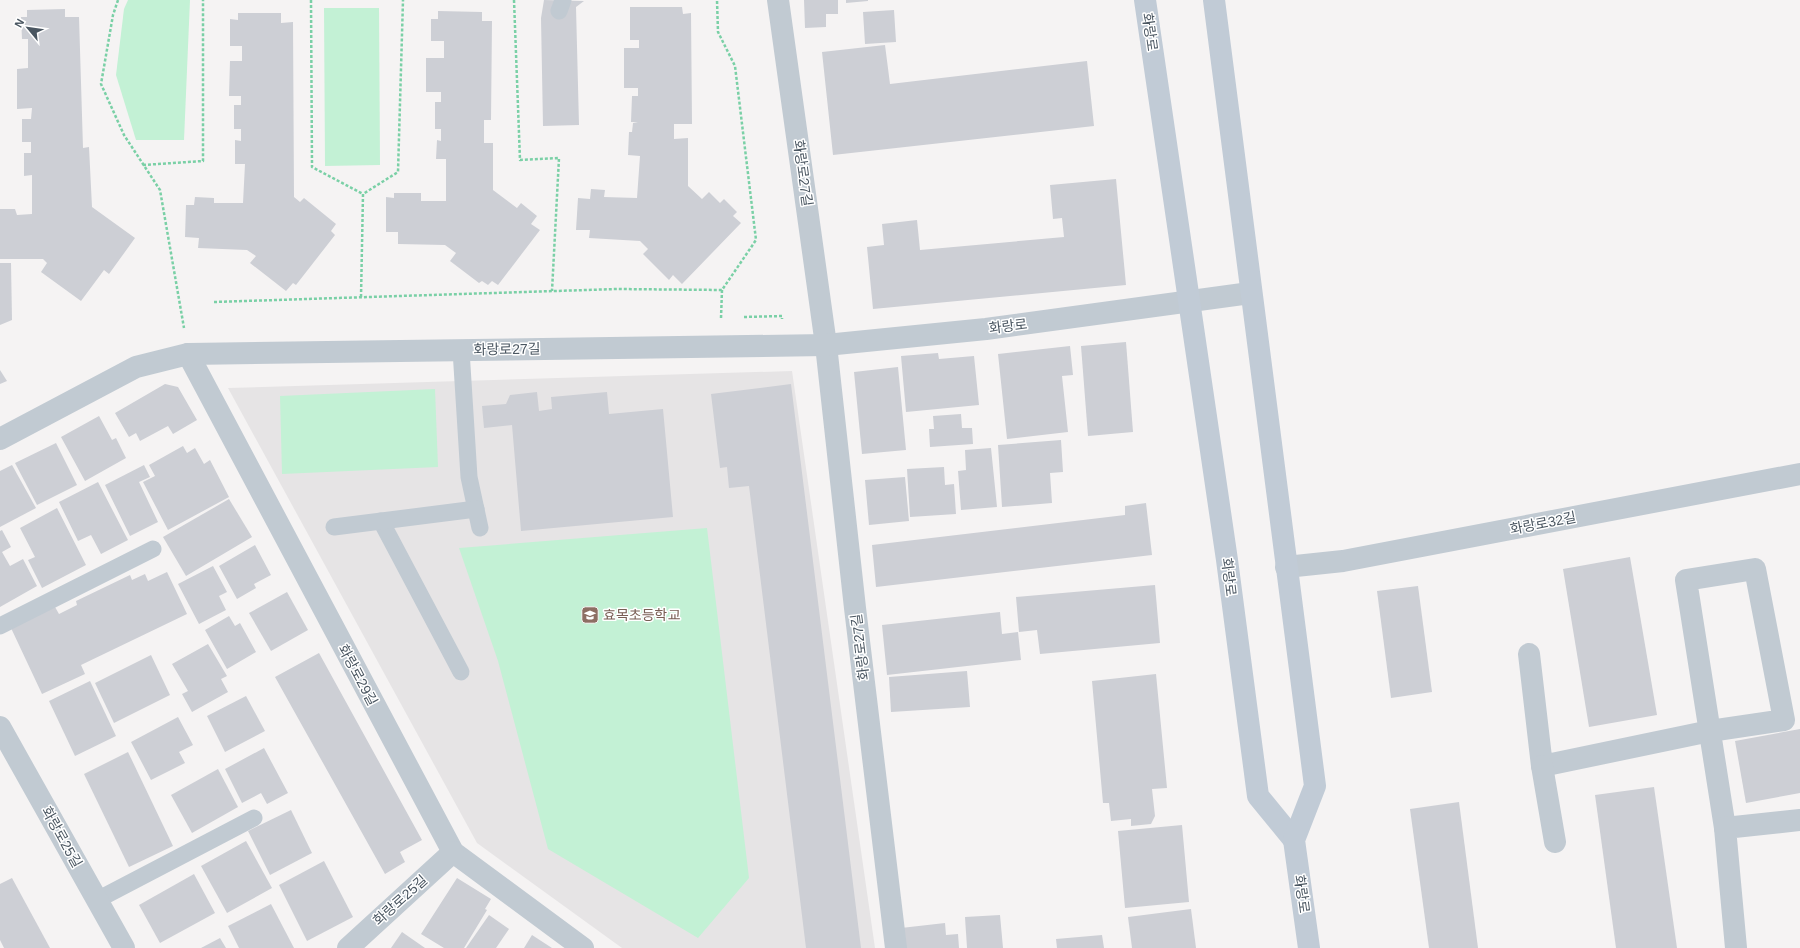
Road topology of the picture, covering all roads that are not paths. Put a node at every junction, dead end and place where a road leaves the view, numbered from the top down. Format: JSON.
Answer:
{"nodes":[{"id":1,"x":778,"y":0,"type":"edge"},
{"id":2,"x":1146,"y":0,"type":"edge"},
{"id":3,"x":1214,"y":0,"type":"edge"},
{"id":4,"x":1250,"y":293,"type":"junction"},
{"id":5,"x":1189,"y":302,"type":"junction"},
{"id":6,"x":826,"y":346,"type":"junction"},
{"id":7,"x":462,"y":350,"type":"junction"},
{"id":8,"x":188,"y":354,"type":"junction"},
{"id":9,"x":0,"y":439,"type":"edge"},
{"id":10,"x":1800,"y":474,"type":"edge"},
{"id":11,"x":476,"y":509,"type":"junction"},
{"id":12,"x":381,"y":521,"type":"junction"},
{"id":13,"x":334,"y":526,"type":"dead end"},
{"id":14,"x":480,"y":528,"type":"dead end"},
{"id":15,"x":154,"y":549,"type":"dead end"},
{"id":16,"x":1286,"y":567,"type":"junction"},
{"id":17,"x":0,"y":626,"type":"edge"},
{"id":18,"x":1529,"y":654,"type":"dead end"},
{"id":19,"x":460,"y":672,"type":"dead end"},
{"id":20,"x":0,"y":726,"type":"edge"},
{"id":21,"x":1710,"y":731,"type":"junction"},
{"id":22,"x":1542,"y":766,"type":"junction"},
{"id":23,"x":254,"y":818,"type":"dead end"},
{"id":24,"x":1800,"y":820,"type":"edge"},
{"id":25,"x":1725,"y":828,"type":"junction"},
{"id":26,"x":1294,"y":840,"type":"junction"},
{"id":27,"x":1555,"y":842,"type":"dead end"},
{"id":28,"x":453,"y":852,"type":"junction"},
{"id":29,"x":97,"y":900,"type":"junction"},
{"id":30,"x":124,"y":948,"type":"edge"},
{"id":31,"x":348,"y":948,"type":"edge"},
{"id":32,"x":583,"y":948,"type":"edge"},
{"id":33,"x":896,"y":948,"type":"edge"},
{"id":34,"x":1309,"y":948,"type":"edge"},
{"id":35,"x":1736,"y":948,"type":"edge"}],
"edges":[{"from":1,"to":6,"type":"street","name":"화랑로27길"},
{"from":2,"to":5,"type":"main road","name":"화랑로"},
{"from":3,"to":4,"type":"main road","name":"화랑로"},
{"from":4,"to":5,"type":"street","name":"화랑로"},
{"from":4,"to":16,"type":"main road","name":"화랑로"},
{"from":5,"to":6,"type":"street","name":"화랑로"},
{"from":5,"to":26,"type":"main road","name":"화랑로"},
{"from":6,"to":7,"type":"street","name":"화랑로27길"},
{"from":6,"to":33,"type":"street","name":"화랑로27길"},
{"from":7,"to":8,"type":"street","name":"화랑로27길"},
{"from":7,"to":11,"type":"lane"},
{"from":8,"to":9,"type":"street","name":"화랑로27길"},
{"from":8,"to":28,"type":"street","name":"화랑로29길"},
{"from":10,"to":16,"type":"street","name":"화랑로32길"},
{"from":11,"to":12,"type":"lane"},
{"from":11,"to":14,"type":"lane"},
{"from":12,"to":13,"type":"lane"},
{"from":12,"to":19,"type":"lane"},
{"from":15,"to":17,"type":"lane"},
{"from":16,"to":26,"type":"main road","name":"화랑로"},
{"from":18,"to":22,"type":"street"},
{"from":20,"to":29,"type":"street","name":"화랑로25길"},
{"from":21,"to":21,"type":"street"},
{"from":21,"to":22,"type":"street"},
{"from":21,"to":25,"type":"street"},
{"from":22,"to":27,"type":"street"},
{"from":23,"to":29,"type":"lane"},
{"from":24,"to":25,"type":"street"},
{"from":25,"to":35,"type":"street"},
{"from":26,"to":34,"type":"main road","name":"화랑로"},
{"from":28,"to":31,"type":"street","name":"화랑로25길"},
{"from":28,"to":32,"type":"street","name":"화랑로29길"},
{"from":29,"to":30,"type":"street","name":"화랑로25길"}]}
